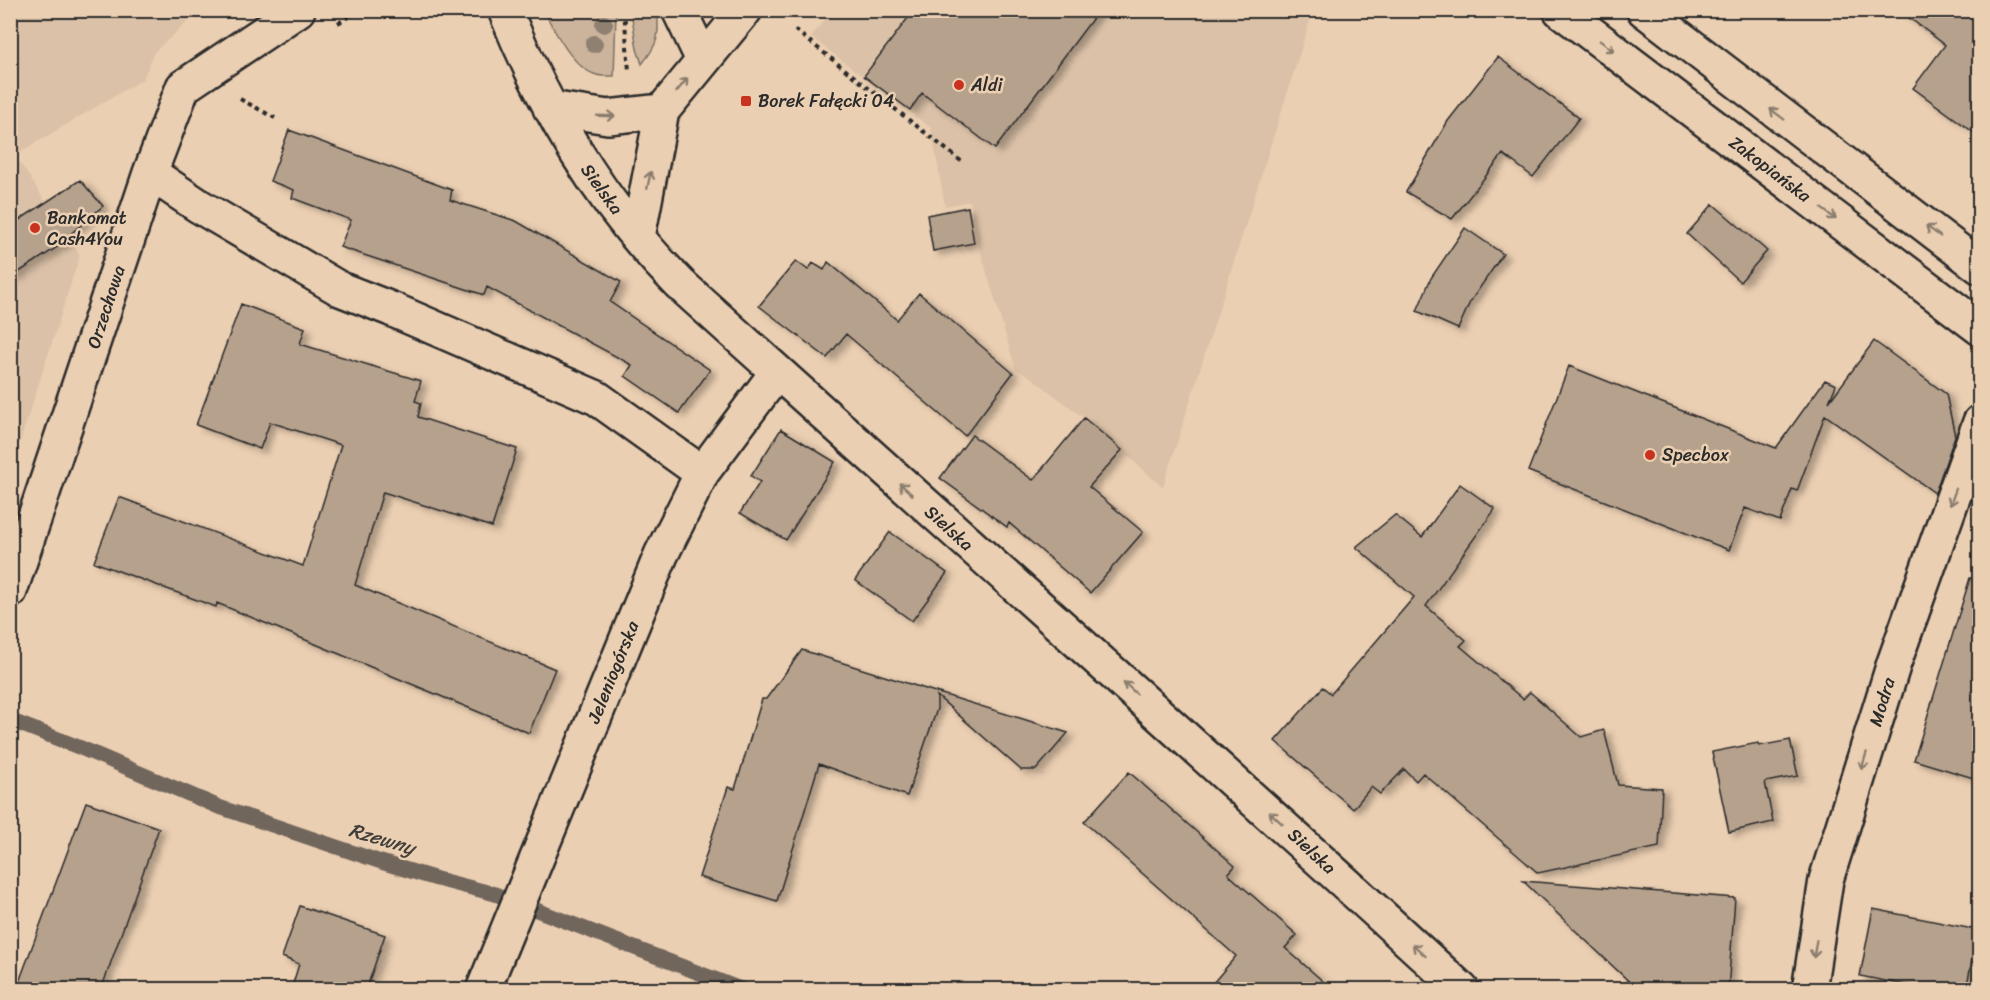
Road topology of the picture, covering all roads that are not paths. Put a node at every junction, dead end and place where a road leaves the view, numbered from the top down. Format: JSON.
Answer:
{"nodes":[{"id":1,"x":298,"y":10,"type":"edge"},
{"id":2,"x":505,"y":10,"type":"edge"},
{"id":3,"x":678,"y":10,"type":"edge"},
{"id":4,"x":1560,"y":10,"type":"edge"},
{"id":5,"x":1644,"y":10,"type":"edge"},
{"id":6,"x":732,"y":16,"type":"edge"},
{"id":7,"x":703,"y":60,"type":"junction"},
{"id":8,"x":550,"y":108,"type":"junction"},
{"id":9,"x":662,"y":111,"type":"junction"},
{"id":10,"x":150,"y":173,"type":"junction"},
{"id":11,"x":638,"y":237,"type":"junction"},
{"id":12,"x":1980,"y":267,"type":"edge"},
{"id":13,"x":1980,"y":328,"type":"edge"},
{"id":14,"x":777,"y":372,"type":"junction"},
{"id":15,"x":1980,"y":422,"type":"edge"},
{"id":16,"x":702,"y":473,"type":"junction"},
{"id":17,"x":10,"y":591,"type":"edge"},
{"id":18,"x":483,"y":990,"type":"edge"},
{"id":19,"x":1462,"y":990,"type":"edge"},
{"id":20,"x":1809,"y":990,"type":"edge"}],
"edges":[{"from":1,"to":10,"type":"street","name":"Orzechowa"},
{"from":2,"to":8,"type":"street","name":"Sielska"},
{"from":3,"to":7,"type":"street"},
{"from":4,"to":13,"type":"street","name":"Zakopiańska","one_way":true},
{"from":12,"to":5,"type":"street","one_way":true},
{"from":6,"to":7,"type":"street"},
{"from":9,"to":7,"type":"street","one_way":true},
{"from":8,"to":9,"type":"street","one_way":true},
{"from":8,"to":11,"type":"street","name":"Sielska"},
{"from":11,"to":9,"type":"street","one_way":true},
{"from":10,"to":16,"type":"street"},
{"from":10,"to":17,"type":"street","name":"Orzechowa"},
{"from":11,"to":14,"type":"street","name":"Sielska"},
{"from":14,"to":16,"type":"street","name":"Jeleniogórska"},
{"from":19,"to":14,"type":"street","name":"Sielska","one_way":true},
{"from":15,"to":20,"type":"street","name":"Modra","one_way":true},
{"from":16,"to":18,"type":"street","name":"Jeleniogórska"}]}
